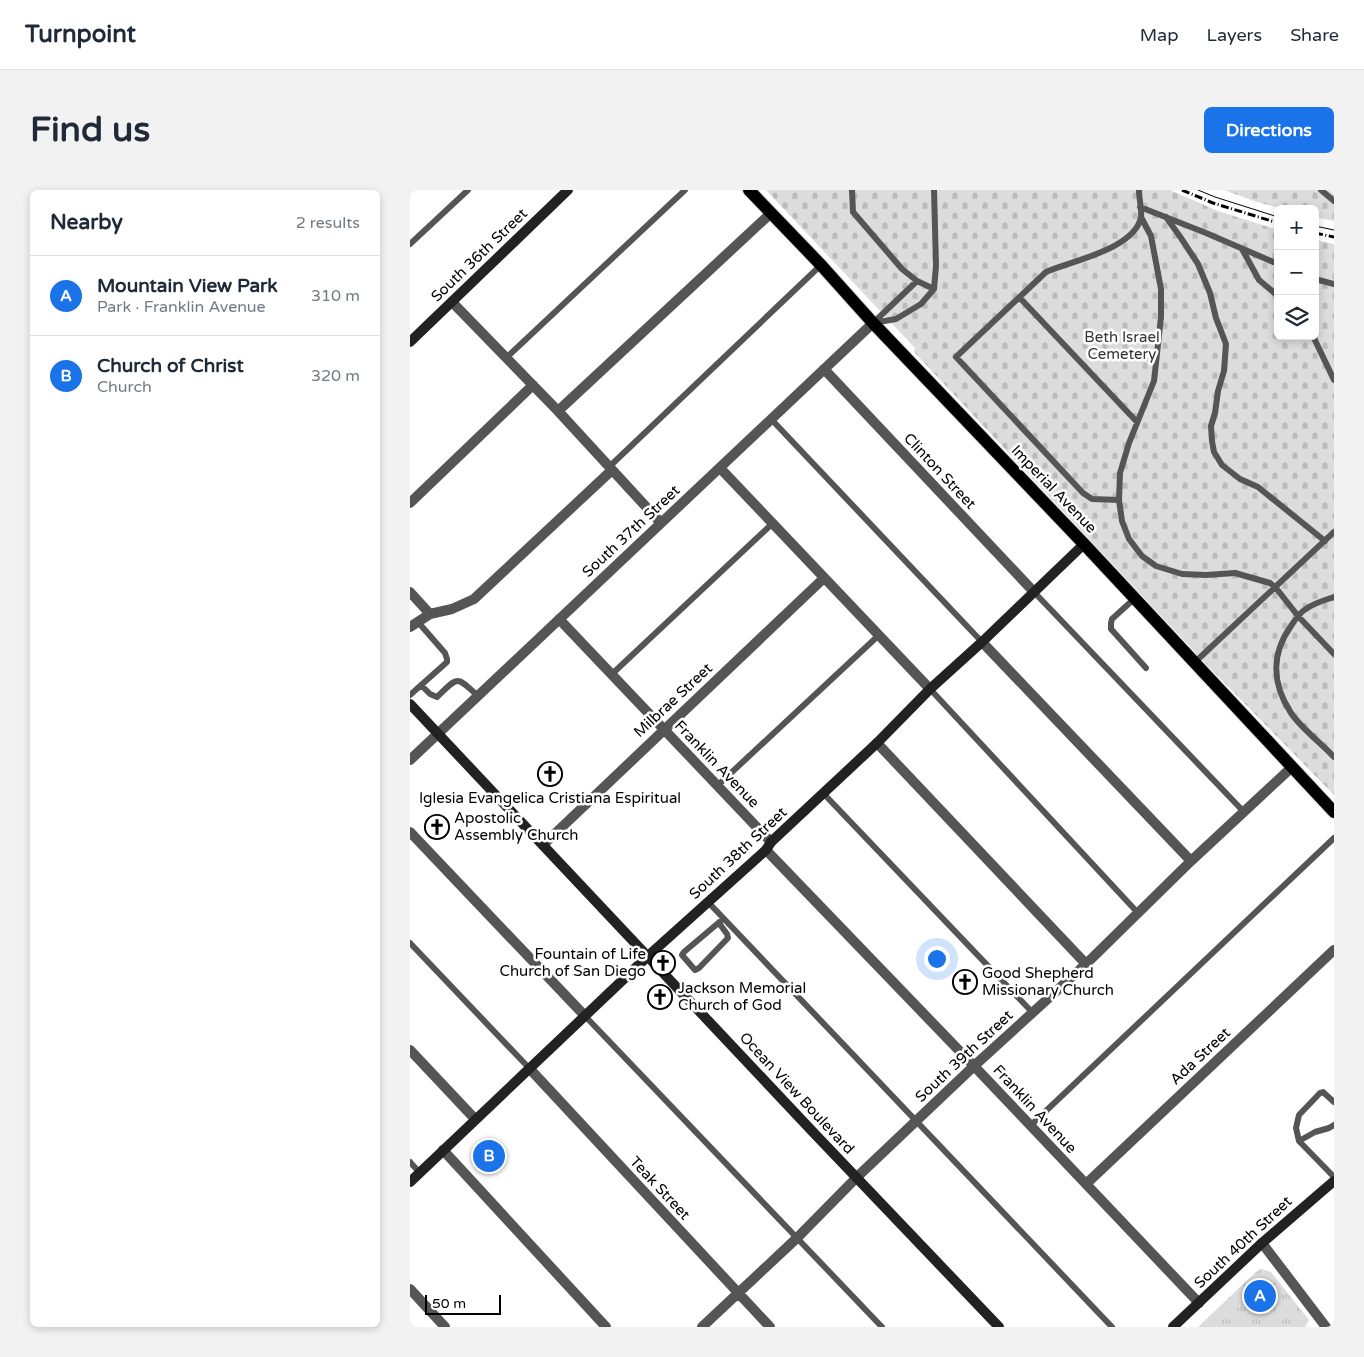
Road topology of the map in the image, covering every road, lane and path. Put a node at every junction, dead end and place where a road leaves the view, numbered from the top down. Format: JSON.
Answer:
{"nodes":[{"id":1,"x":468,"y":190,"type":"edge"},
{"id":2,"x":568,"y":190,"type":"edge"},
{"id":3,"x":685,"y":190,"type":"edge"},
{"id":4,"x":750,"y":190,"type":"edge"},
{"id":5,"x":852,"y":190,"type":"edge"},
{"id":6,"x":934,"y":190,"type":"edge"},
{"id":7,"x":1139,"y":190,"type":"edge"},
{"id":8,"x":1321,"y":190,"type":"edge"},
{"id":9,"x":1334,"y":201,"type":"edge"},
{"id":10,"x":1140,"y":207,"type":"junction"},
{"id":11,"x":771,"y":213,"type":"junction"},
{"id":12,"x":1141,"y":217,"type":"junction"},
{"id":13,"x":1166,"y":217,"type":"junction"},
{"id":14,"x":410,"y":244,"type":"edge"},
{"id":15,"x":1242,"y":249,"type":"junction"},
{"id":16,"x":1274,"y":262,"type":"edge"},
{"id":17,"x":821,"y":265,"type":"junction"},
{"id":18,"x":1319,"y":280,"type":"edge"},
{"id":19,"x":917,"y":281,"type":"junction"},
{"id":20,"x":1334,"y":284,"type":"edge"},
{"id":21,"x":934,"y":290,"type":"junction"},
{"id":22,"x":1277,"y":295,"type":"edge"},
{"id":23,"x":1020,"y":298,"type":"junction"},
{"id":24,"x":452,"y":302,"type":"junction"},
{"id":25,"x":873,"y":323,"type":"junction"},
{"id":26,"x":1315,"y":340,"type":"edge"},
{"id":27,"x":410,"y":342,"type":"edge"},
{"id":28,"x":506,"y":358,"type":"junction"},
{"id":29,"x":824,"y":369,"type":"junction"},
{"id":30,"x":1334,"y":380,"type":"edge"},
{"id":31,"x":533,"y":385,"type":"junction"},
{"id":32,"x":558,"y":411,"type":"junction"},
{"id":33,"x":771,"y":419,"type":"junction"},
{"id":34,"x":1138,"y":422,"type":"junction"},
{"id":35,"x":610,"y":468,"type":"junction"},
{"id":36,"x":720,"y":468,"type":"junction"},
{"id":37,"x":1119,"y":500,"type":"junction"},
{"id":38,"x":410,"y":503,"type":"edge"},
{"id":39,"x":661,"y":523,"type":"junction"},
{"id":40,"x":773,"y":523,"type":"junction"},
{"id":41,"x":1334,"y":532,"type":"edge"},
{"id":42,"x":1325,"y":541,"type":"junction"},
{"id":43,"x":1084,"y":544,"type":"junction"},
{"id":44,"x":824,"y":578,"type":"junction"},
{"id":45,"x":1276,"y":588,"type":"junction"},
{"id":46,"x":410,"y":592,"type":"edge"},
{"id":47,"x":1034,"y":592,"type":"junction"},
{"id":48,"x":1334,"y":597,"type":"edge"},
{"id":49,"x":1134,"y":599,"type":"junction"},
{"id":50,"x":430,"y":614,"type":"junction"},
{"id":51,"x":1298,"y":616,"type":"junction"},
{"id":52,"x":559,"y":620,"type":"junction"},
{"id":53,"x":414,"y":624,"type":"edge"},
{"id":54,"x":879,"y":635,"type":"junction"},
{"id":55,"x":982,"y":642,"type":"junction"},
{"id":56,"x":1334,"y":654,"type":"edge"},
{"id":57,"x":1194,"y":663,"type":"junction"},
{"id":58,"x":1146,"y":668,"type":"dead end"},
{"id":59,"x":612,"y":674,"type":"junction"},
{"id":60,"x":421,"y":685,"type":"junction"},
{"id":61,"x":930,"y":689,"type":"junction"},
{"id":62,"x":410,"y":695,"type":"edge"},
{"id":63,"x":478,"y":696,"type":"junction"},
{"id":64,"x":410,"y":704,"type":"edge"},
{"id":65,"x":664,"y":730,"type":"junction"},
{"id":66,"x":438,"y":734,"type":"junction"},
{"id":67,"x":877,"y":743,"type":"junction"},
{"id":68,"x":1334,"y":757,"type":"edge"},
{"id":69,"x":410,"y":760,"type":"edge"},
{"id":70,"x":1292,"y":767,"type":"junction"},
{"id":71,"x":717,"y":786,"type":"junction"},
{"id":72,"x":823,"y":793,"type":"junction"},
{"id":73,"x":1244,"y":812,"type":"junction"},
{"id":74,"x":1334,"y":812,"type":"edge"},
{"id":75,"x":410,"y":832,"type":"edge"},
{"id":76,"x":1334,"y":838,"type":"edge"},
{"id":77,"x":543,"y":845,"type":"junction"},
{"id":78,"x":768,"y":846,"type":"junction"},
{"id":79,"x":1191,"y":861,"type":"junction"},
{"id":80,"x":708,"y":902,"type":"junction"},
{"id":81,"x":1138,"y":913,"type":"junction"},
{"id":82,"x":721,"y":921,"type":"junction"},
{"id":83,"x":410,"y":943,"type":"edge"},
{"id":84,"x":1334,"y":950,"type":"edge"},
{"id":85,"x":648,"y":956,"type":"junction"},
{"id":86,"x":1086,"y":964,"type":"junction"},
{"id":87,"x":1032,"y":1012,"type":"junction"},
{"id":88,"x":585,"y":1016,"type":"junction"},
{"id":89,"x":410,"y":1050,"type":"edge"},
{"id":90,"x":974,"y":1066,"type":"junction"},
{"id":91,"x":529,"y":1068,"type":"junction"},
{"id":92,"x":1334,"y":1102,"type":"edge"},
{"id":93,"x":475,"y":1119,"type":"junction"},
{"id":94,"x":917,"y":1121,"type":"junction"},
{"id":95,"x":1334,"y":1125,"type":"edge"},
{"id":96,"x":1030,"y":1126,"type":"junction"},
{"id":97,"x":1299,"y":1140,"type":"junction"},
{"id":98,"x":443,"y":1150,"type":"junction"},
{"id":99,"x":410,"y":1162,"type":"edge"},
{"id":100,"x":420,"y":1172,"type":"junction"},
{"id":101,"x":1334,"y":1176,"type":"edge"},
{"id":102,"x":857,"y":1177,"type":"junction"},
{"id":103,"x":1334,"y":1181,"type":"edge"},
{"id":104,"x":410,"y":1182,"type":"edge"},
{"id":105,"x":1086,"y":1184,"type":"junction"},
{"id":106,"x":798,"y":1237,"type":"junction"},
{"id":107,"x":1262,"y":1243,"type":"junction"},
{"id":108,"x":410,"y":1289,"type":"edge"},
{"id":109,"x":738,"y":1293,"type":"junction"},
{"id":110,"x":1198,"y":1303,"type":"junction"},
{"id":111,"x":445,"y":1327,"type":"edge"},
{"id":112,"x":606,"y":1327,"type":"edge"},
{"id":113,"x":702,"y":1327,"type":"edge"},
{"id":114,"x":770,"y":1327,"type":"edge"},
{"id":115,"x":882,"y":1327,"type":"edge"},
{"id":116,"x":999,"y":1327,"type":"edge"},
{"id":117,"x":1112,"y":1327,"type":"edge"},
{"id":118,"x":1173,"y":1327,"type":"edge"},
{"id":119,"x":1326,"y":1327,"type":"edge"}],
"edges":[{"from":1,"to":14,"type":"lane"},
{"from":2,"to":24,"type":"street","name":"South 36th Street"},
{"from":3,"to":28,"type":"lane"},
{"from":4,"to":11,"type":"main road","name":"Imperial Avenue"},
{"from":5,"to":19,"type":"lane"},
{"from":6,"to":21,"type":"lane"},
{"from":7,"to":10,"type":"lane"},
{"from":8,"to":9,"type":"lane"},
{"from":10,"to":12,"type":"lane"},
{"from":10,"to":13,"type":"lane"},
{"from":11,"to":17,"type":"main road","name":"Imperial Avenue"},
{"from":11,"to":32,"type":"street"},
{"from":12,"to":23,"type":"lane"},
{"from":12,"to":34,"type":"lane"},
{"from":13,"to":15,"type":"lane"},
{"from":13,"to":42,"type":"lane"},
{"from":15,"to":16,"type":"lane"},
{"from":15,"to":22,"type":"lane"},
{"from":17,"to":25,"type":"main road","name":"Imperial Avenue"},
{"from":17,"to":35,"type":"lane"},
{"from":18,"to":20,"type":"lane"},
{"from":19,"to":21,"type":"lane"},
{"from":19,"to":25,"type":"lane"},
{"from":21,"to":25,"type":"lane"},
{"from":23,"to":34,"type":"lane"},
{"from":23,"to":37,"type":"lane"},
{"from":24,"to":27,"type":"street","name":"South 36th Street"},
{"from":24,"to":28,"type":"street"},
{"from":25,"to":29,"type":"street","name":"South 37th Street"},
{"from":25,"to":43,"type":"main road","name":"Imperial Avenue"},
{"from":26,"to":30,"type":"lane"},
{"from":28,"to":31,"type":"street"},
{"from":29,"to":33,"type":"street","name":"South 37th Street"},
{"from":29,"to":47,"type":"street","name":"Clinton Street"},
{"from":31,"to":32,"type":"street"},
{"from":31,"to":38,"type":"street"},
{"from":32,"to":35,"type":"street"},
{"from":33,"to":36,"type":"street","name":"South 37th Street"},
{"from":33,"to":55,"type":"lane"},
{"from":34,"to":37,"type":"lane"},
{"from":35,"to":39,"type":"street"},
{"from":35,"to":50,"type":"street"},
{"from":36,"to":39,"type":"street","name":"South 37th Street"},
{"from":36,"to":40,"type":"street"},
{"from":37,"to":45,"type":"lane"},
{"from":39,"to":52,"type":"street","name":"South 37th Street"},
{"from":40,"to":44,"type":"street"},
{"from":40,"to":59,"type":"lane"},
{"from":41,"to":42,"type":"lane"},
{"from":42,"to":45,"type":"lane"},
{"from":43,"to":47,"type":"street","name":"South 38th Street"},
{"from":43,"to":49,"type":"main road","name":"Imperial Avenue"},
{"from":44,"to":54,"type":"street"},
{"from":44,"to":65,"type":"street","name":"Milbrae Street"},
{"from":45,"to":51,"type":"lane"},
{"from":45,"to":57,"type":"lane"},
{"from":46,"to":50,"type":"street"},
{"from":47,"to":55,"type":"street","name":"South 38th Street"},
{"from":47,"to":73,"type":"lane"},
{"from":48,"to":51,"type":"lane"},
{"from":49,"to":57,"type":"main road","name":"Imperial Avenue"},
{"from":49,"to":58,"type":"lane"},
{"from":50,"to":53,"type":"street"},
{"from":51,"to":56,"type":"lane"},
{"from":51,"to":68,"type":"lane"},
{"from":52,"to":59,"type":"street","name":"Franklin Avenue"},
{"from":52,"to":63,"type":"street","name":"South 37th Street"},
{"from":53,"to":60,"type":"lane"},
{"from":54,"to":61,"type":"street"},
{"from":54,"to":71,"type":"lane"},
{"from":55,"to":61,"type":"street","name":"South 38th Street"},
{"from":55,"to":79,"type":"street"},
{"from":57,"to":70,"type":"main road","name":"Imperial Avenue"},
{"from":59,"to":65,"type":"street","name":"Franklin Avenue"},
{"from":60,"to":62,"type":"lane"},
{"from":60,"to":63,"type":"lane"},
{"from":61,"to":67,"type":"street","name":"South 38th Street"},
{"from":61,"to":81,"type":"lane"},
{"from":63,"to":66,"type":"street","name":"South 37th Street"},
{"from":64,"to":66,"type":"street","name":"Ocean View Boulevard"},
{"from":65,"to":71,"type":"street","name":"Franklin Avenue"},
{"from":65,"to":77,"type":"street","name":"Milbrae Street"},
{"from":66,"to":69,"type":"street","name":"South 37th Street"},
{"from":66,"to":77,"type":"street","name":"Ocean View Boulevard"},
{"from":67,"to":72,"type":"street","name":"South 38th Street"},
{"from":67,"to":86,"type":"street"},
{"from":70,"to":73,"type":"street","name":"South 39th Street"},
{"from":70,"to":74,"type":"main road","name":"Imperial Avenue"},
{"from":71,"to":78,"type":"street","name":"Franklin Avenue"},
{"from":72,"to":78,"type":"street","name":"South 38th Street"},
{"from":72,"to":87,"type":"lane"},
{"from":73,"to":79,"type":"street","name":"South 39th Street"},
{"from":75,"to":88,"type":"street"},
{"from":76,"to":96,"type":"lane"},
{"from":77,"to":85,"type":"street","name":"Ocean View Boulevard"},
{"from":78,"to":80,"type":"street","name":"South 38th Street"},
{"from":78,"to":90,"type":"street","name":"Franklin Avenue"},
{"from":79,"to":81,"type":"street","name":"South 39th Street"},
{"from":80,"to":82,"type":"lane"},
{"from":80,"to":85,"type":"street","name":"South 38th Street"},
{"from":81,"to":86,"type":"street","name":"South 39th Street"},
{"from":82,"to":82,"type":"lane"},
{"from":82,"to":94,"type":"lane"},
{"from":83,"to":91,"type":"lane"},
{"from":84,"to":105,"type":"street","name":"Ada Street"},
{"from":85,"to":88,"type":"street","name":"South 38th Street"},
{"from":85,"to":102,"type":"street","name":"Ocean View Boulevard"},
{"from":86,"to":87,"type":"street","name":"South 39th Street"},
{"from":87,"to":90,"type":"street","name":"South 39th Street"},
{"from":88,"to":91,"type":"street","name":"South 38th Street"},
{"from":88,"to":106,"type":"lane"},
{"from":89,"to":93,"type":"street"},
{"from":90,"to":94,"type":"street","name":"South 39th Street"},
{"from":90,"to":96,"type":"street","name":"Franklin Avenue"},
{"from":91,"to":93,"type":"street","name":"South 38th Street"},
{"from":91,"to":109,"type":"street","name":"Teak Street"},
{"from":92,"to":97,"type":"lane"},
{"from":93,"to":98,"type":"street","name":"South 38th Street"},
{"from":94,"to":102,"type":"street","name":"South 39th Street"},
{"from":94,"to":117,"type":"lane"},
{"from":95,"to":97,"type":"lane"},
{"from":96,"to":105,"type":"street","name":"Franklin Avenue"},
{"from":97,"to":101,"type":"lane"},
{"from":98,"to":100,"type":"street","name":"South 38th Street"},
{"from":98,"to":112,"type":"street"},
{"from":99,"to":100,"type":"lane"},
{"from":100,"to":104,"type":"street","name":"South 38th Street"},
{"from":102,"to":106,"type":"street","name":"South 39th Street"},
{"from":102,"to":116,"type":"street","name":"Ocean View Boulevard"},
{"from":103,"to":107,"type":"street","name":"South 40th Street"},
{"from":105,"to":110,"type":"street","name":"Franklin Avenue"},
{"from":106,"to":109,"type":"street","name":"South 39th Street"},
{"from":106,"to":115,"type":"lane"},
{"from":107,"to":110,"type":"street","name":"South 40th Street"},
{"from":107,"to":119,"type":"street"},
{"from":108,"to":111,"type":"street"},
{"from":109,"to":113,"type":"street","name":"South 39th Street"},
{"from":109,"to":114,"type":"street","name":"Teak Street"},
{"from":110,"to":118,"type":"street","name":"South 40th Street"}]}
